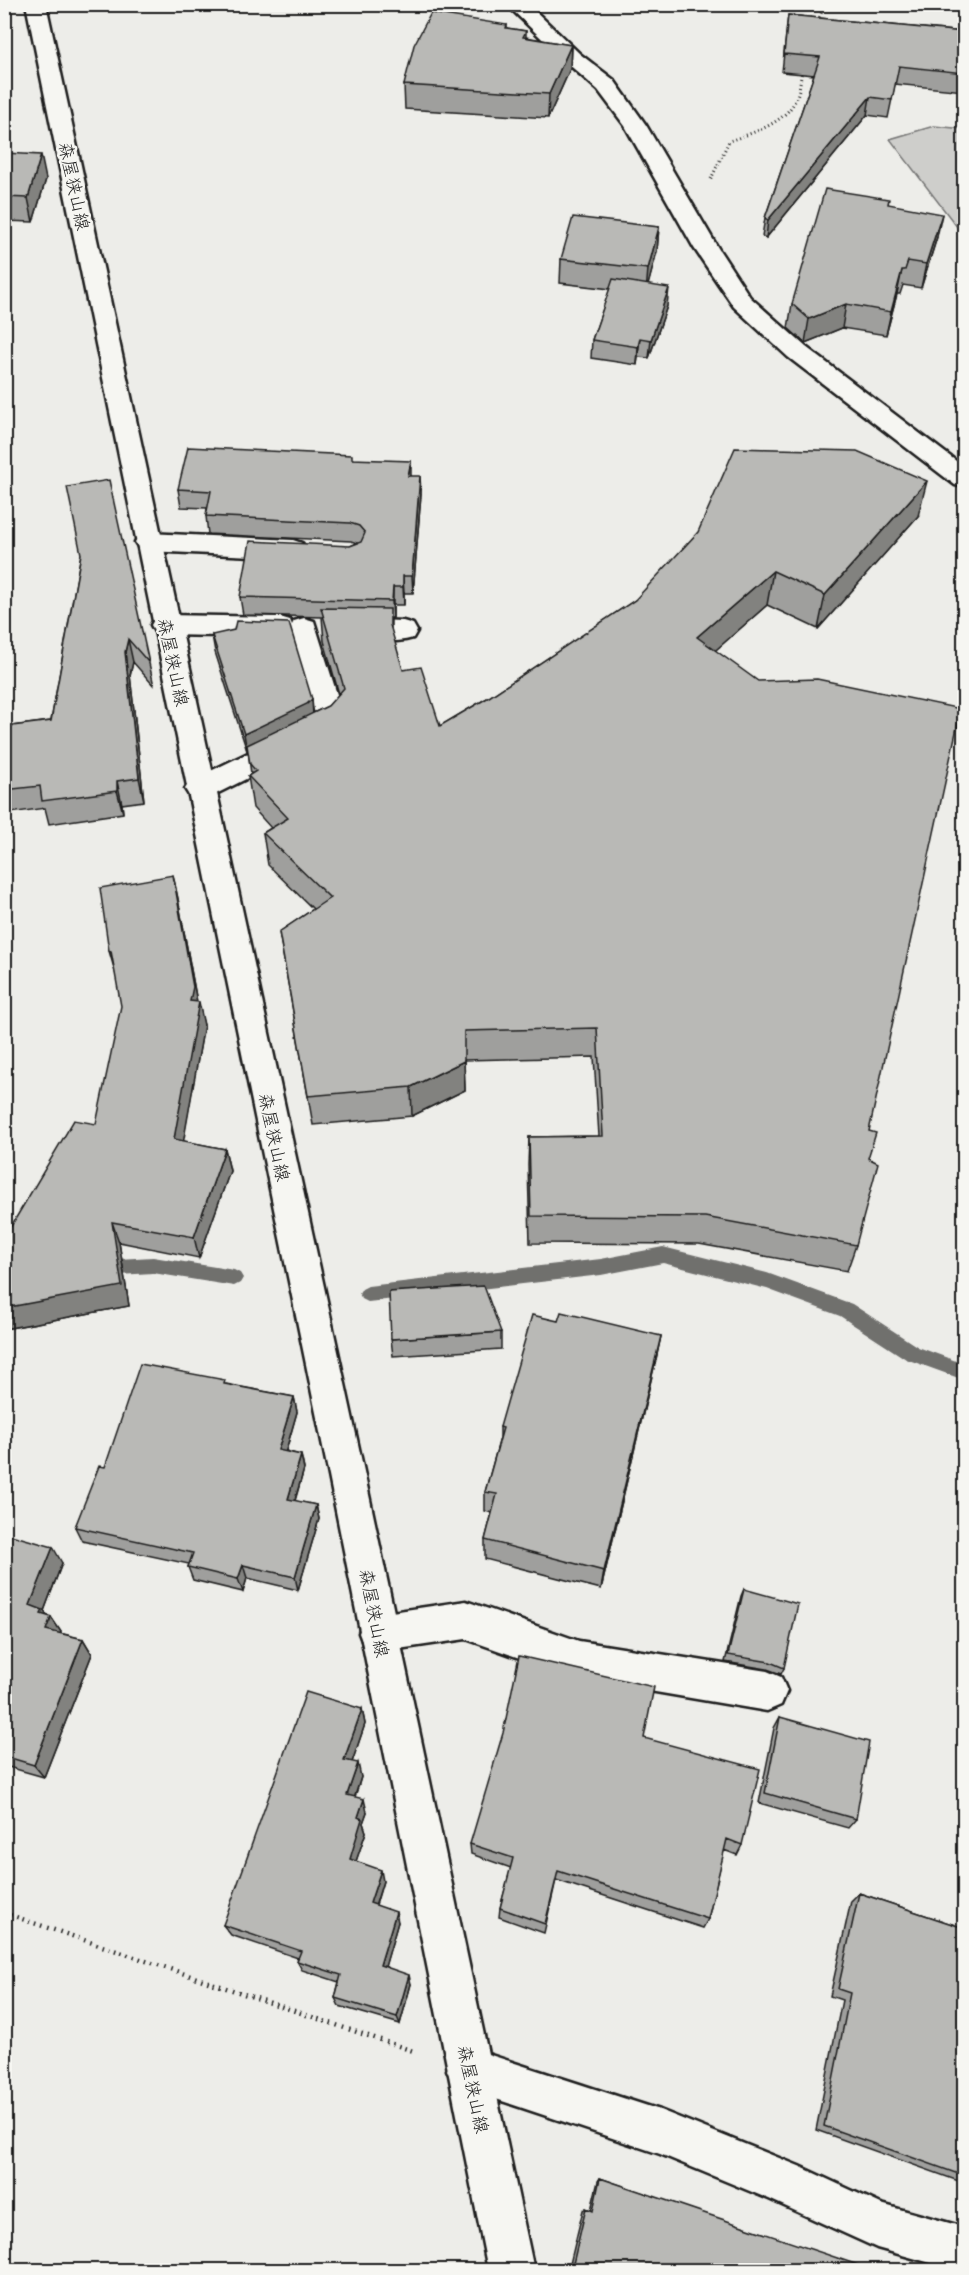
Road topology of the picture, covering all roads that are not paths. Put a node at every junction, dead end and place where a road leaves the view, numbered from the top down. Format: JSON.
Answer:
{"nodes":[{"id":1,"x":36,"y":4,"type":"edge"},
{"id":2,"x":516,"y":4,"type":"edge"},
{"id":3,"x":964,"y":479,"type":"edge"},
{"id":4,"x":148,"y":542,"type":"junction"},
{"id":5,"x":315,"y":550,"type":"edge"},
{"id":6,"x":165,"y":625,"type":"junction"},
{"id":7,"x":304,"y":628,"type":"junction"},
{"id":8,"x":403,"y":631,"type":"dead end"},
{"id":9,"x":200,"y":789,"type":"junction"},
{"id":10,"x":378,"y":1633,"type":"junction"},
{"id":11,"x":767,"y":1691,"type":"dead end"},
{"id":12,"x":469,"y":2070,"type":"junction"},
{"id":13,"x":964,"y":2250,"type":"edge"},
{"id":14,"x":511,"y":2271,"type":"edge"}],
"edges":[{"from":1,"to":4,"type":"main road","name":"森屋狭山線"},
{"from":2,"to":3,"type":"main road"},
{"from":4,"to":5,"type":"main road"},
{"from":4,"to":6,"type":"main road","name":"森屋狭山線"},
{"from":6,"to":7,"type":"main road"},
{"from":6,"to":9,"type":"main road","name":"森屋狭山線"},
{"from":7,"to":8,"type":"main road"},
{"from":7,"to":9,"type":"main road"},
{"from":9,"to":10,"type":"main road","name":"森屋狭山線"},
{"from":10,"to":11,"type":"main road"},
{"from":10,"to":12,"type":"main road","name":"森屋狭山線"},
{"from":12,"to":13,"type":"main road"},
{"from":12,"to":14,"type":"main road","name":"森屋狭山線"}]}
